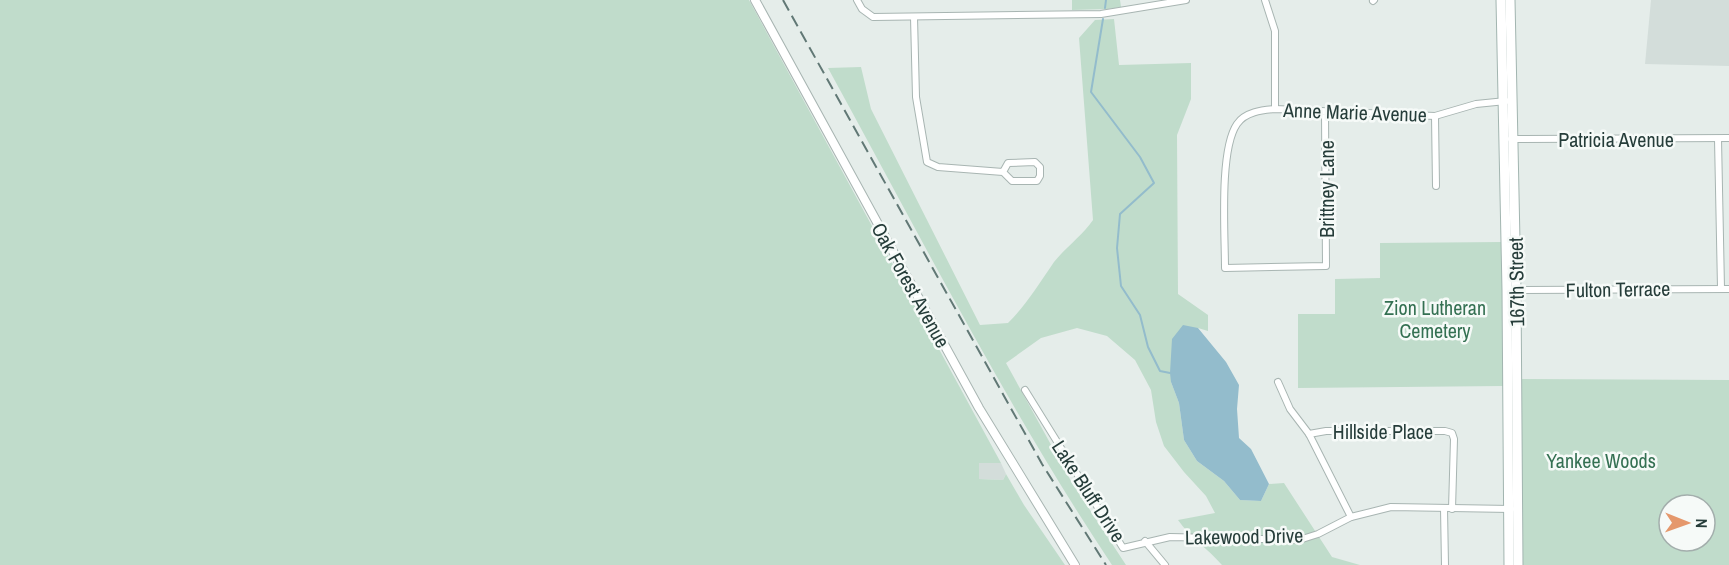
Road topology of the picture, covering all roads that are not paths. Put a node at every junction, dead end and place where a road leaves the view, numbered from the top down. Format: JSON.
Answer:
{"nodes":[{"id":1,"x":755,"y":0,"type":"edge"},
{"id":2,"x":857,"y":0,"type":"edge"},
{"id":3,"x":1186,"y":0,"type":"edge"},
{"id":4,"x":1265,"y":0,"type":"edge"},
{"id":5,"x":1502,"y":0,"type":"edge"},
{"id":6,"x":1510,"y":0,"type":"edge"},
{"id":7,"x":1171,"y":2,"type":"edge"},
{"id":8,"x":914,"y":17,"type":"junction"},
{"id":9,"x":1507,"y":101,"type":"junction"},
{"id":10,"x":1275,"y":109,"type":"junction"},
{"id":11,"x":1325,"y":112,"type":"junction"},
{"id":12,"x":1435,"y":116,"type":"junction"},
{"id":13,"x":1729,"y":138,"type":"edge"},
{"id":14,"x":1508,"y":139,"type":"junction"},
{"id":15,"x":1718,"y":139,"type":"junction"},
{"id":16,"x":1003,"y":172,"type":"junction"},
{"id":17,"x":1436,"y":186,"type":"dead end"},
{"id":18,"x":1225,"y":268,"type":"joint"},
{"id":19,"x":1721,"y":288,"type":"junction"},
{"id":20,"x":1729,"y":289,"type":"edge"},
{"id":21,"x":1512,"y":290,"type":"junction"},
{"id":22,"x":1278,"y":382,"type":"dead end"},
{"id":23,"x":1024,"y":390,"type":"dead end"},
{"id":24,"x":1309,"y":434,"type":"junction"},
{"id":25,"x":1444,"y":508,"type":"junction"},
{"id":26,"x":1452,"y":509,"type":"junction"},
{"id":27,"x":1513,"y":509,"type":"junction"},
{"id":28,"x":1351,"y":517,"type":"junction"},
{"id":29,"x":1145,"y":541,"type":"junction"},
{"id":30,"x":1075,"y":565,"type":"edge"},
{"id":31,"x":1166,"y":565,"type":"edge"},
{"id":32,"x":1445,"y":565,"type":"edge"},
{"id":33,"x":1509,"y":565,"type":"edge"},
{"id":34,"x":1518,"y":565,"type":"edge"}],
"edges":[{"from":1,"to":30,"type":"street","name":"Oak Forest Avenue"},
{"from":2,"to":8,"type":"street"},
{"from":3,"to":7,"type":"street"},
{"from":4,"to":10,"type":"street"},
{"from":5,"to":9,"type":"main road","name":"167th Street"},
{"from":6,"to":9,"type":"main road","name":"167th Street"},
{"from":7,"to":8,"type":"street"},
{"from":8,"to":16,"type":"street"},
{"from":9,"to":12,"type":"street","name":"Anne Marie Avenue"},
{"from":9,"to":14,"type":"main road","name":"167th Street"},
{"from":10,"to":11,"type":"street","name":"Anne Marie Avenue"},
{"from":10,"to":18,"type":"street","name":"Anne Marie Avenue"},
{"from":11,"to":12,"type":"street","name":"Anne Marie Avenue"},
{"from":11,"to":18,"type":"street","name":"Brittney Lane"},
{"from":12,"to":17,"type":"street"},
{"from":13,"to":15,"type":"street","name":"Patricia Avenue"},
{"from":14,"to":15,"type":"street","name":"Patricia Avenue"},
{"from":14,"to":21,"type":"main road","name":"167th Street"},
{"from":15,"to":19,"type":"street"},
{"from":16,"to":16,"type":"street"},
{"from":19,"to":20,"type":"street","name":"Fulton Terrace"},
{"from":19,"to":21,"type":"street","name":"Fulton Terrace"},
{"from":21,"to":27,"type":"main road","name":"167th Street"},
{"from":22,"to":24,"type":"street"},
{"from":23,"to":29,"type":"street","name":"Lake Bluff Drive"},
{"from":24,"to":26,"type":"street","name":"Hillside Place"},
{"from":24,"to":28,"type":"street"},
{"from":25,"to":26,"type":"street","name":"Lakewood Drive"},
{"from":25,"to":28,"type":"street","name":"Lakewood Drive"},
{"from":25,"to":32,"type":"street"},
{"from":26,"to":27,"type":"street","name":"Lakewood Drive"},
{"from":27,"to":33,"type":"main road","name":"167th Street"},
{"from":27,"to":34,"type":"main road","name":"167th Street"},
{"from":28,"to":29,"type":"street","name":"Lakewood Drive"},
{"from":29,"to":31,"type":"street","name":"Lake Bluff Drive"}]}
